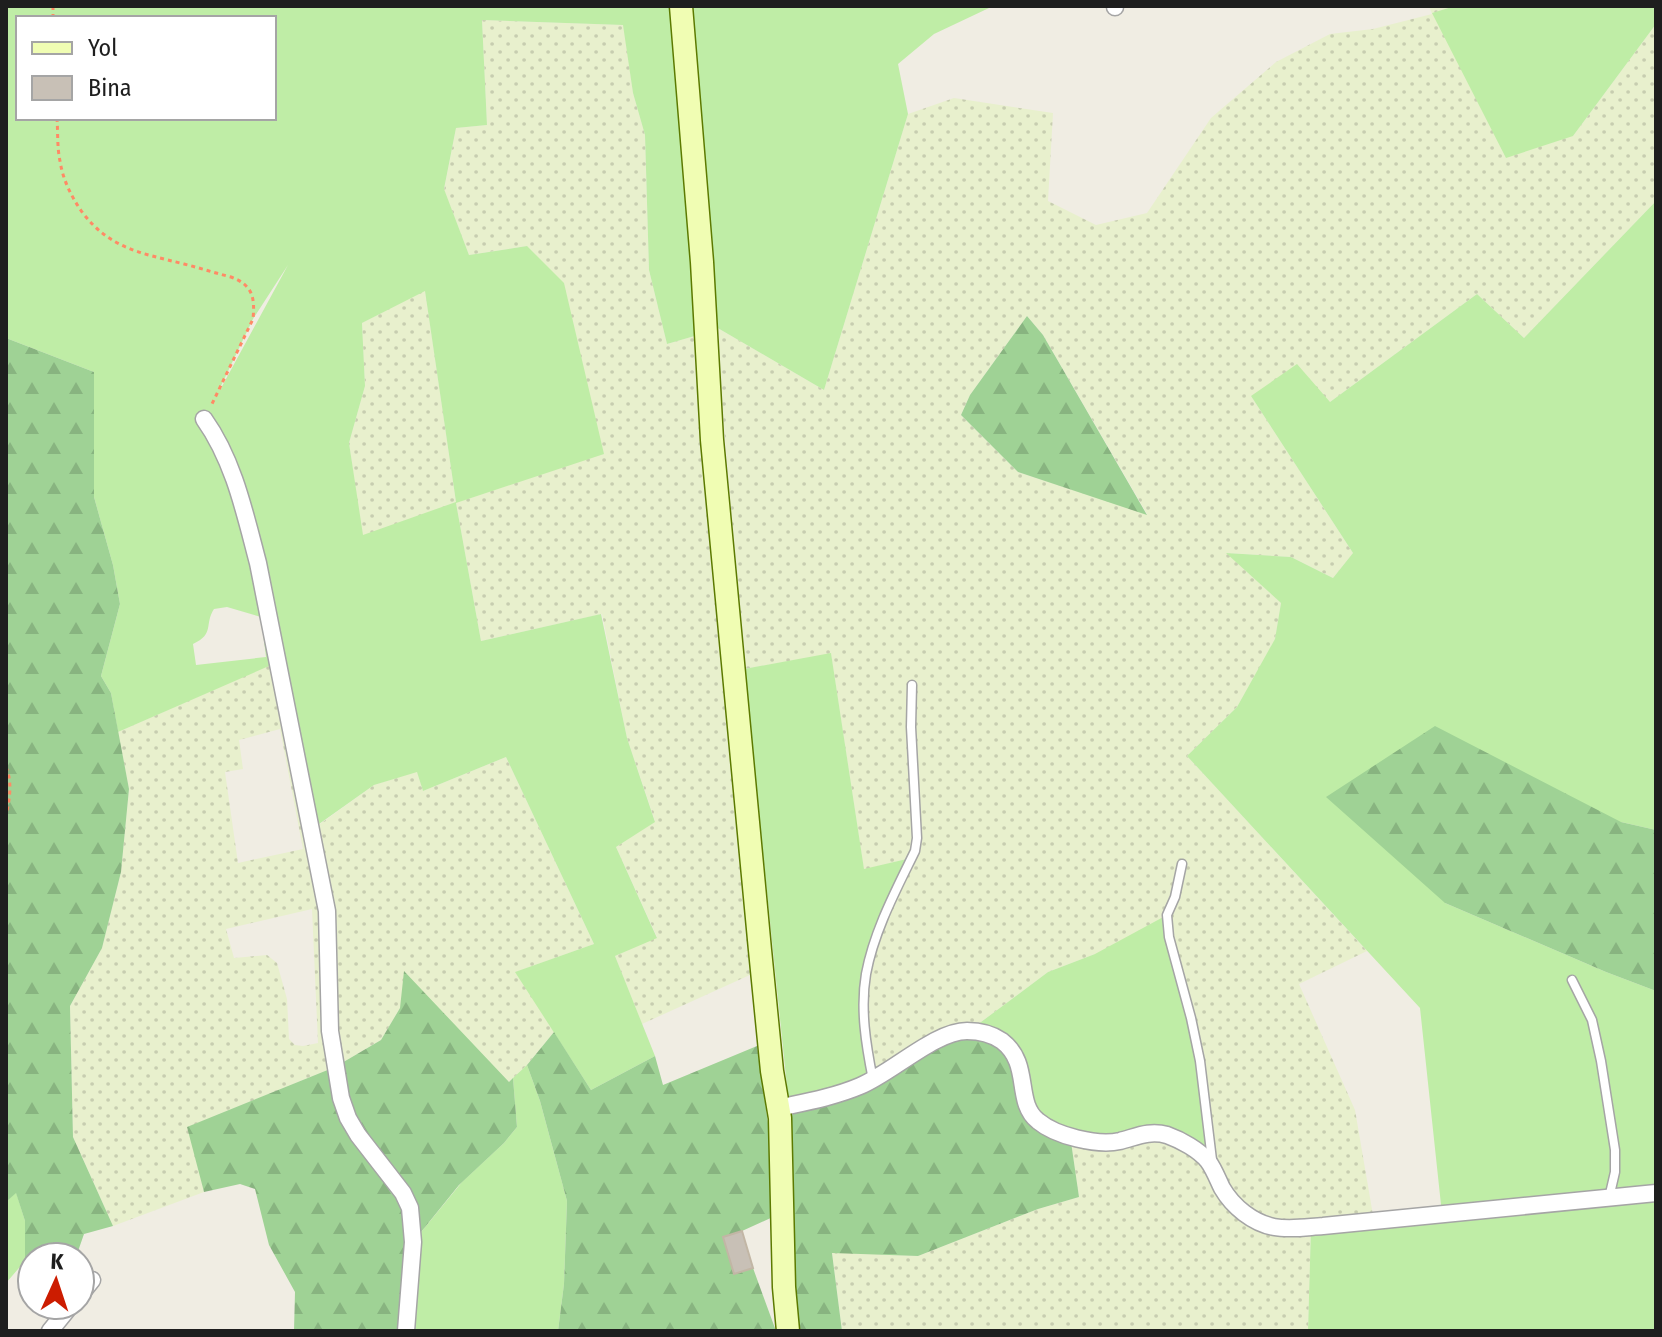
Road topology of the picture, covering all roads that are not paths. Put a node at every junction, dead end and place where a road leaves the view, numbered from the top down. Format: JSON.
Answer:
{"nodes":[{"id":1,"x":681,"y":6,"type":"edge"},
{"id":2,"x":204,"y":419,"type":"road end"},
{"id":3,"x":912,"y":685,"type":"dead end"},
{"id":4,"x":1182,"y":864,"type":"dead end"},
{"id":5,"x":1572,"y":980,"type":"dead end"},
{"id":6,"x":873,"y":1080,"type":"junction"},
{"id":7,"x":778,"y":1108,"type":"junction"},
{"id":8,"x":1214,"y":1173,"type":"junction"},
{"id":9,"x":1656,"y":1193,"type":"edge"},
{"id":10,"x":1609,"y":1198,"type":"junction"},
{"id":11,"x":406,"y":1331,"type":"edge"},
{"id":12,"x":788,"y":1331,"type":"edge"}],
"edges":[{"from":1,"to":7,"type":"street"},
{"from":2,"to":11,"type":"street"},
{"from":3,"to":6,"type":"lane"},
{"from":4,"to":8,"type":"lane"},
{"from":5,"to":10,"type":"lane"},
{"from":6,"to":7,"type":"street"},
{"from":6,"to":8,"type":"street"},
{"from":7,"to":12,"type":"street"},
{"from":8,"to":10,"type":"street"},
{"from":9,"to":10,"type":"street"}]}
